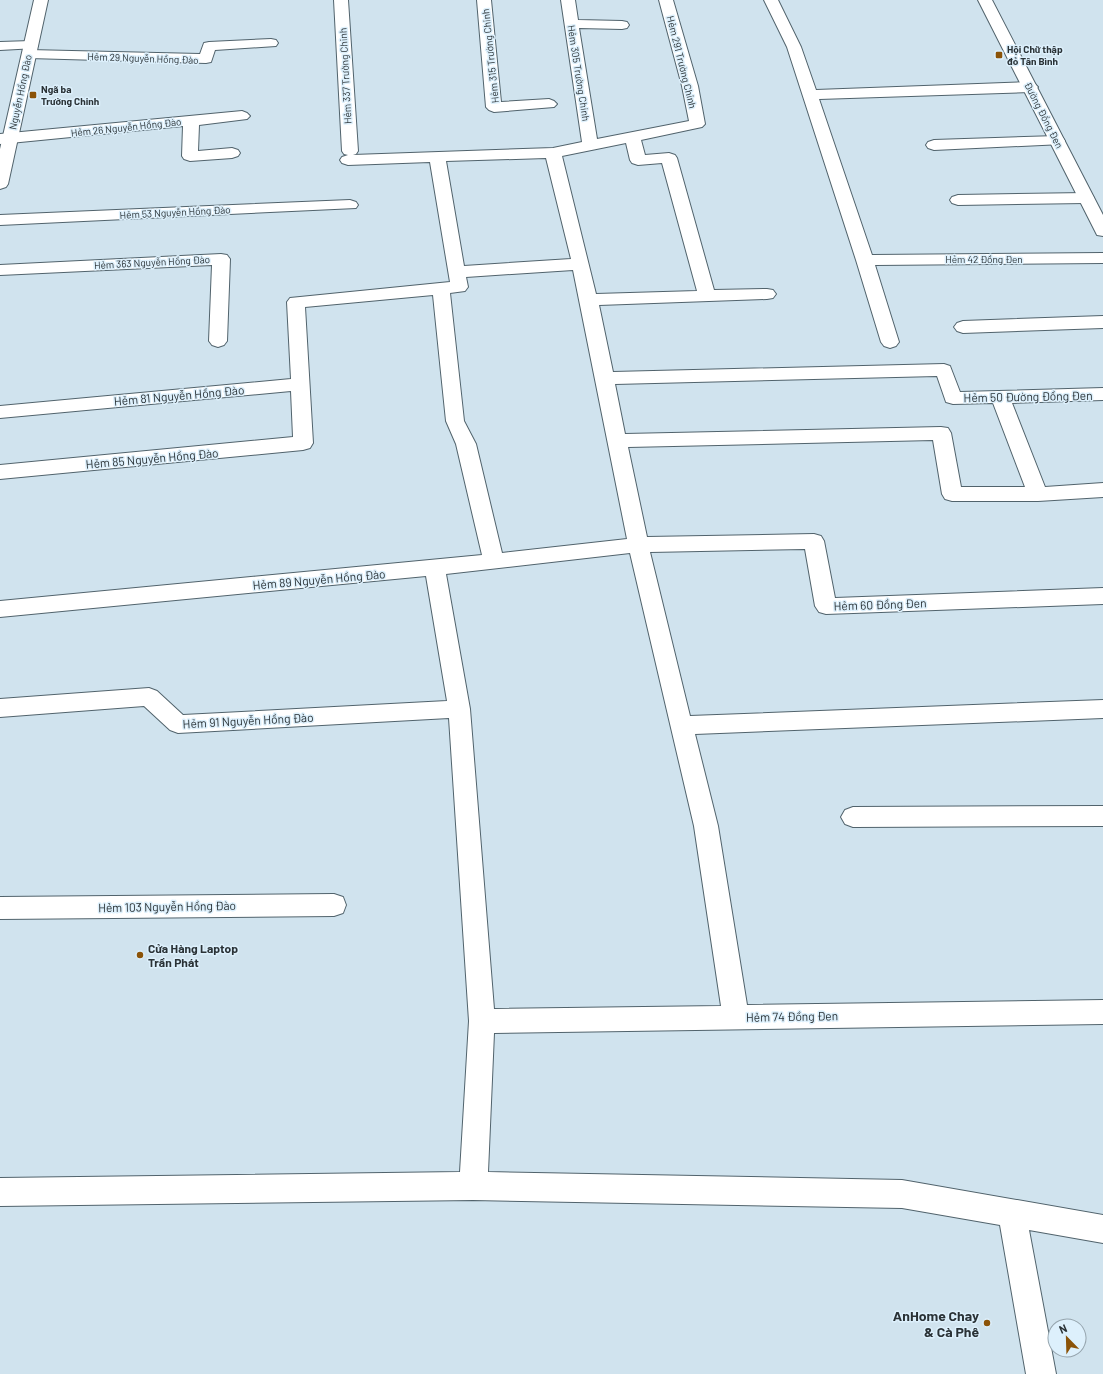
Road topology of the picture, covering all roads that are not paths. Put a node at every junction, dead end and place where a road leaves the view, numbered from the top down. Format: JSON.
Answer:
{"nodes":[{"id":1,"x":41,"y":0,"type":"edge"},
{"id":2,"x":341,"y":0,"type":"edge"},
{"id":3,"x":484,"y":0,"type":"edge"},
{"id":4,"x":568,"y":0,"type":"edge"},
{"id":5,"x":666,"y":0,"type":"edge"},
{"id":6,"x":770,"y":0,"type":"edge"},
{"id":7,"x":985,"y":0,"type":"edge"},
{"id":8,"x":571,"y":24,"type":"junction"},
{"id":9,"x":622,"y":25,"type":"dead end"},
{"id":10,"x":271,"y":43,"type":"dead end"},
{"id":11,"x":0,"y":46,"type":"edge"},
{"id":12,"x":30,"y":50,"type":"junction"},
{"id":13,"x":1030,"y":87,"type":"junction"},
{"id":14,"x":810,"y":95,"type":"junction"},
{"id":15,"x":549,"y":104,"type":"dead end"},
{"id":16,"x":242,"y":116,"type":"dead end"},
{"id":17,"x":191,"y":121,"type":"junction"},
{"id":18,"x":633,"y":137,"type":"junction"},
{"id":19,"x":5,"y":138,"type":"edge"},
{"id":20,"x":1057,"y":141,"type":"junction"},
{"id":21,"x":590,"y":145,"type":"junction"},
{"id":22,"x":934,"y":145,"type":"dead end"},
{"id":23,"x":232,"y":153,"type":"dead end"},
{"id":24,"x":552,"y":153,"type":"junction"},
{"id":25,"x":437,"y":158,"type":"junction"},
{"id":26,"x":0,"y":184,"type":"edge"},
{"id":27,"x":1086,"y":198,"type":"junction"},
{"id":28,"x":958,"y":200,"type":"dead end"},
{"id":29,"x":350,"y":205,"type":"dead end"},
{"id":30,"x":0,"y":220,"type":"edge"},
{"id":31,"x":1103,"y":231,"type":"edge"},
{"id":32,"x":1103,"y":258,"type":"edge"},
{"id":33,"x":865,"y":260,"type":"junction"},
{"id":34,"x":580,"y":264,"type":"junction"},
{"id":35,"x":0,"y":270,"type":"edge"},
{"id":36,"x":456,"y":272,"type":"junction"},
{"id":37,"x":441,"y":289,"type":"junction"},
{"id":38,"x":767,"y":294,"type":"dead end"},
{"id":39,"x":707,"y":295,"type":"junction"},
{"id":40,"x":589,"y":300,"type":"junction"},
{"id":41,"x":1103,"y":322,"type":"edge"},
{"id":42,"x":963,"y":327,"type":"dead end"},
{"id":43,"x":218,"y":341,"type":"dead end"},
{"id":44,"x":890,"y":342,"type":"dead end"},
{"id":45,"x":604,"y":378,"type":"junction"},
{"id":46,"x":300,"y":384,"type":"junction"},
{"id":47,"x":1103,"y":394,"type":"edge"},
{"id":48,"x":1000,"y":397,"type":"junction"},
{"id":49,"x":0,"y":412,"type":"edge"},
{"id":50,"x":618,"y":441,"type":"junction"},
{"id":51,"x":0,"y":472,"type":"edge"},
{"id":52,"x":1103,"y":490,"type":"edge"},
{"id":53,"x":1038,"y":494,"type":"junction"},
{"id":54,"x":638,"y":545,"type":"junction"},
{"id":55,"x":494,"y":561,"type":"junction"},
{"id":56,"x":436,"y":568,"type":"junction"},
{"id":57,"x":1103,"y":596,"type":"edge"},
{"id":58,"x":0,"y":609,"type":"edge"},
{"id":59,"x":0,"y":708,"type":"edge"},
{"id":60,"x":459,"y":709,"type":"junction"},
{"id":61,"x":1103,"y":709,"type":"edge"},
{"id":62,"x":682,"y":725,"type":"junction"},
{"id":63,"x":1103,"y":816,"type":"edge"},
{"id":64,"x":853,"y":817,"type":"dead end"},
{"id":65,"x":334,"y":904,"type":"dead end"},
{"id":66,"x":0,"y":908,"type":"edge"},
{"id":67,"x":1103,"y":1012,"type":"edge"},
{"id":68,"x":736,"y":1017,"type":"junction"},
{"id":69,"x":482,"y":1021,"type":"junction"},
{"id":70,"x":473,"y":1186,"type":"junction"},
{"id":71,"x":0,"y":1192,"type":"edge"},
{"id":72,"x":1012,"y":1214,"type":"junction"},
{"id":73,"x":1103,"y":1229,"type":"edge"},
{"id":74,"x":1041,"y":1374,"type":"edge"}],
"edges":[{"from":1,"to":12,"type":"street","name":"Nguyễn Hồng Đào"},
{"from":2,"to":25,"type":"street","name":"Hẻm 337 Trường Chinh"},
{"from":3,"to":15,"type":"street","name":"Hẻm 315 Trường Chinh"},
{"from":4,"to":8,"type":"street","name":"Hẻm 305 Trường Chinh"},
{"from":5,"to":18,"type":"street","name":"Hẻm 291 Trường Chinh"},
{"from":6,"to":14,"type":"street"},
{"from":7,"to":13,"type":"street","name":"Đường Đồng Đen"},
{"from":8,"to":9,"type":"street"},
{"from":8,"to":21,"type":"street","name":"Hẻm 305 Trường Chinh"},
{"from":10,"to":12,"type":"street","name":"Hẻm 29 Nguyễn Hồng Đào"},
{"from":11,"to":12,"type":"street"},
{"from":12,"to":19,"type":"street","name":"Nguyễn Hồng Đào"},
{"from":13,"to":14,"type":"street"},
{"from":13,"to":20,"type":"street","name":"Đường Đồng Đen"},
{"from":14,"to":33,"type":"street"},
{"from":16,"to":17,"type":"street","name":"Hẻm 26 Nguyễn Hồng Đào"},
{"from":17,"to":19,"type":"street","name":"Hẻm 26 Nguyễn Hồng Đào"},
{"from":17,"to":23,"type":"street"},
{"from":18,"to":21,"type":"street"},
{"from":18,"to":39,"type":"street"},
{"from":19,"to":26,"type":"street","name":"Nguyễn Hồng Đào"},
{"from":20,"to":22,"type":"street"},
{"from":20,"to":27,"type":"street","name":"Đường Đồng Đen"},
{"from":21,"to":24,"type":"street"},
{"from":24,"to":25,"type":"street"},
{"from":24,"to":34,"type":"street"},
{"from":25,"to":36,"type":"street"},
{"from":27,"to":28,"type":"street"},
{"from":27,"to":31,"type":"street","name":"Đường Đồng Đen"},
{"from":29,"to":30,"type":"street","name":"Hẻm 53 Nguyễn Hồng Đào"},
{"from":32,"to":33,"type":"street","name":"Hẻm 42 Đồng Đen"},
{"from":33,"to":44,"type":"street"},
{"from":34,"to":36,"type":"street"},
{"from":34,"to":40,"type":"street"},
{"from":35,"to":43,"type":"street","name":"Hẻm 363 Nguyễn Hồng Đào"},
{"from":36,"to":37,"type":"street"},
{"from":37,"to":46,"type":"street"},
{"from":37,"to":55,"type":"street"},
{"from":38,"to":39,"type":"street"},
{"from":39,"to":40,"type":"street"},
{"from":40,"to":45,"type":"street"},
{"from":41,"to":42,"type":"street"},
{"from":45,"to":48,"type":"street","name":"Hẻm 50 Đường Đồng Đen"},
{"from":45,"to":50,"type":"street"},
{"from":46,"to":49,"type":"street","name":"Hẻm 81 Nguyễn Hồng Đào"},
{"from":46,"to":51,"type":"street","name":"Hẻm 85 Nguyễn Hồng Đào"},
{"from":47,"to":48,"type":"street","name":"Hẻm 50 Đường Đồng Đen"},
{"from":48,"to":53,"type":"street"},
{"from":50,"to":53,"type":"street"},
{"from":50,"to":54,"type":"street"},
{"from":52,"to":53,"type":"street"},
{"from":54,"to":55,"type":"street","name":"Hẻm 89 Nguyễn Hồng Đào"},
{"from":54,"to":57,"type":"street","name":"Hẻm 60 Đồng Đen"},
{"from":54,"to":62,"type":"street"},
{"from":55,"to":56,"type":"street","name":"Hẻm 89 Nguyễn Hồng Đào"},
{"from":56,"to":58,"type":"street","name":"Hẻm 89 Nguyễn Hồng Đào"},
{"from":56,"to":60,"type":"street"},
{"from":59,"to":60,"type":"street","name":"Hẻm 91 Nguyễn Hồng Đào"},
{"from":60,"to":69,"type":"street"},
{"from":61,"to":62,"type":"street"},
{"from":62,"to":68,"type":"street"},
{"from":63,"to":64,"type":"street"},
{"from":65,"to":66,"type":"street","name":"Hẻm 103 Nguyễn Hồng Đào"},
{"from":67,"to":68,"type":"street","name":"Hẻm 74 Đồng Đen"},
{"from":68,"to":69,"type":"street","name":"Hẻm 74 Đồng Đen"},
{"from":69,"to":70,"type":"street"},
{"from":70,"to":71,"type":"street"},
{"from":70,"to":72,"type":"street"},
{"from":72,"to":73,"type":"street"},
{"from":72,"to":74,"type":"street"}]}
